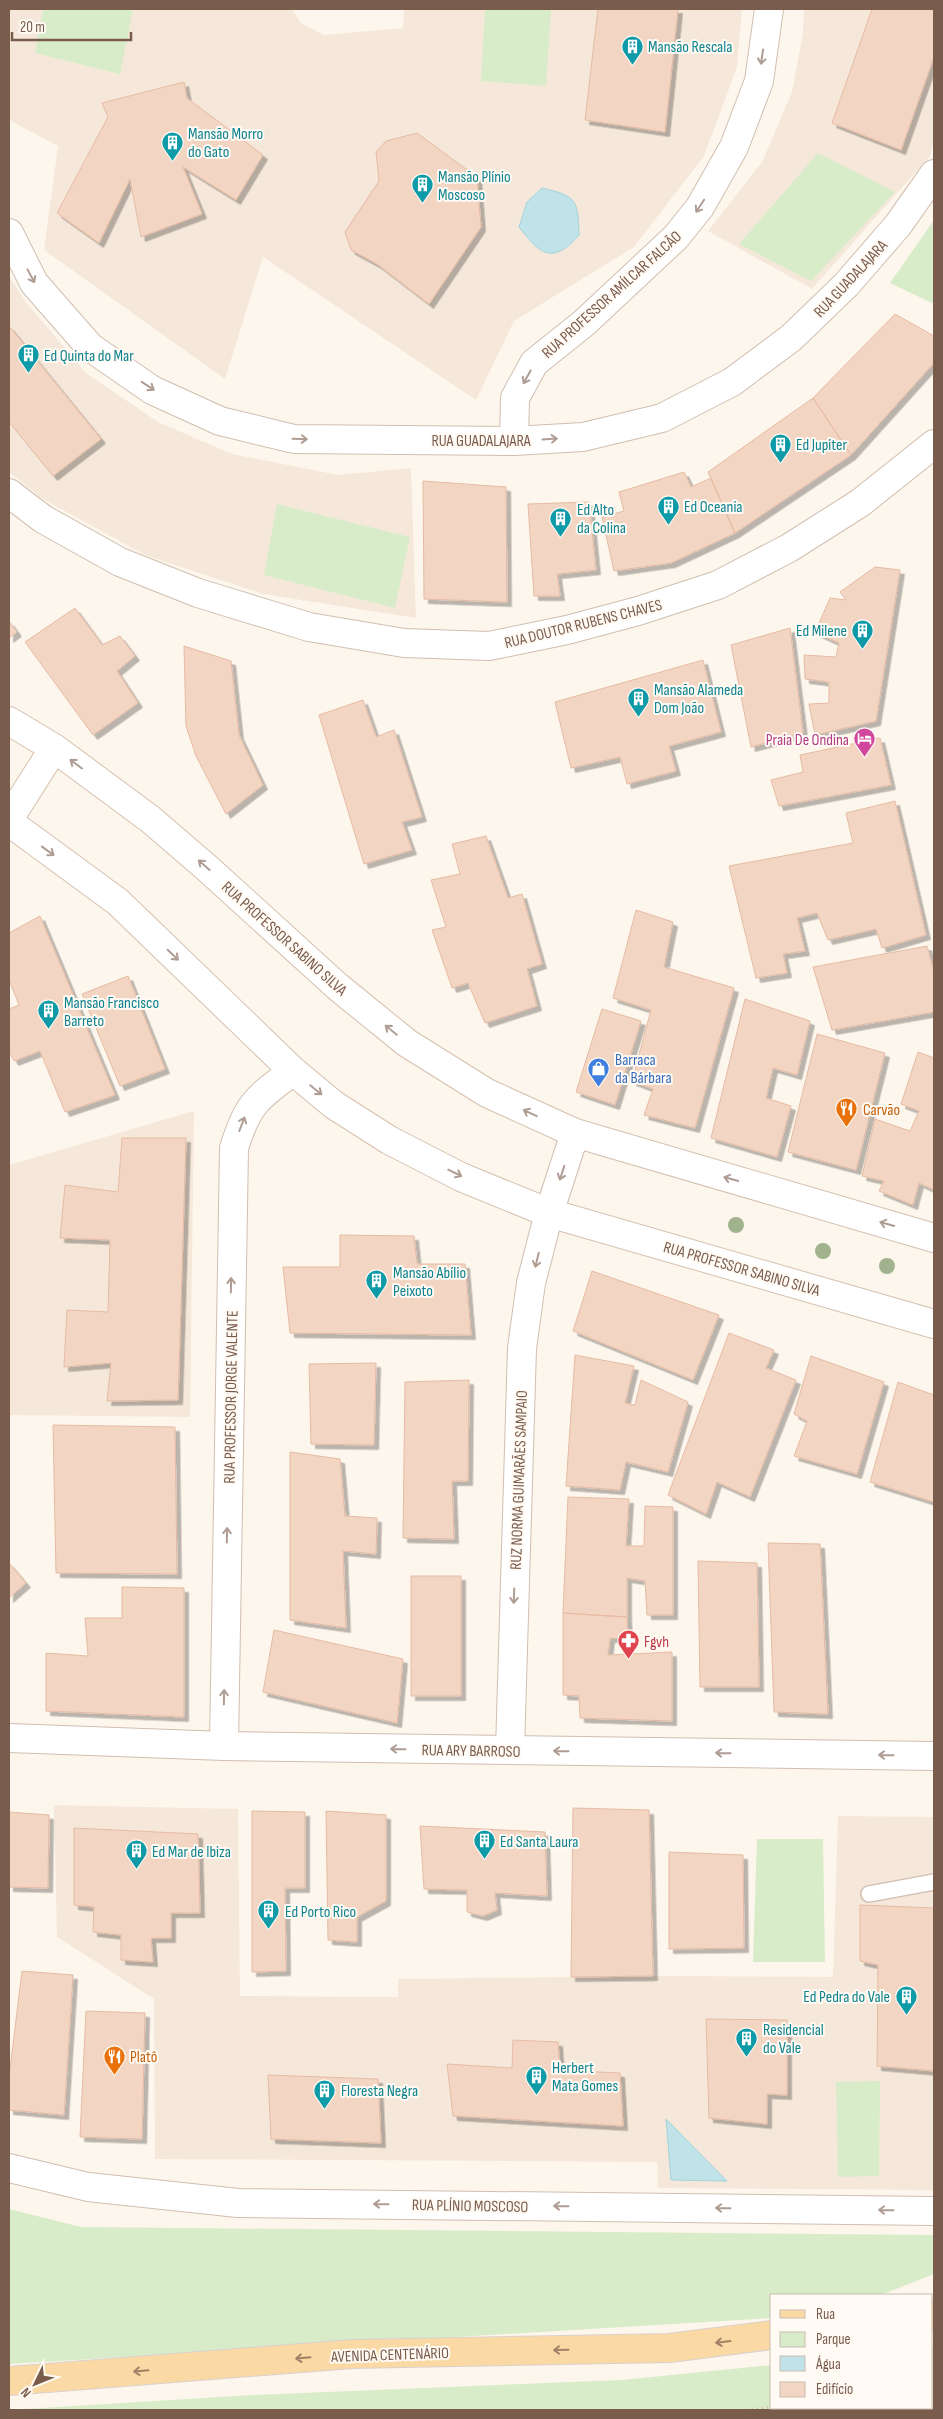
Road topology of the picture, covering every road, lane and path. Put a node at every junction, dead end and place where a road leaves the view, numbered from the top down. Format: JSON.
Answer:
{"nodes":[{"id":1,"x":769,"y":9,"type":"edge"},
{"id":2,"x":934,"y":174,"type":"edge"},
{"id":3,"x":9,"y":233,"type":"edge"},
{"id":4,"x":514,"y":441,"type":"junction"},
{"id":5,"x":934,"y":444,"type":"edge"},
{"id":6,"x":9,"y":493,"type":"edge"},
{"id":7,"x":9,"y":721,"type":"edge"},
{"id":8,"x":54,"y":748,"type":"junction"},
{"id":9,"x":9,"y":821,"type":"edge"},
{"id":10,"x":292,"y":1071,"type":"junction"},
{"id":11,"x":574,"y":1133,"type":"junction"},
{"id":12,"x":549,"y":1213,"type":"junction"},
{"id":13,"x":934,"y":1238,"type":"edge"},
{"id":14,"x":934,"y":1324,"type":"edge"},
{"id":15,"x":9,"y":1738,"type":"edge"},
{"id":16,"x":224,"y":1746,"type":"junction"},
{"id":17,"x":510,"y":1750,"type":"junction"},
{"id":18,"x":934,"y":1756,"type":"edge"},
{"id":19,"x":934,"y":1882,"type":"edge"},
{"id":20,"x":869,"y":1894,"type":"dead end"},
{"id":21,"x":9,"y":2168,"type":"edge"},
{"id":22,"x":934,"y":2211,"type":"edge"},
{"id":23,"x":770,"y":2336,"type":"edge"},
{"id":24,"x":9,"y":2382,"type":"edge"},
{"id":25,"x":770,"y":2407,"type":"edge"},
{"id":26,"x":747,"y":2410,"type":"edge"}],
"edges":[{"from":1,"to":4,"type":"street","name":"RUA PROFESSOR AMÍLCAR FALCÃO","one_way":true},
{"from":4,"to":2,"type":"street","name":"RUA GUADALAJARA","one_way":true},
{"from":3,"to":4,"type":"street","name":"RUA GUADALAJARA","one_way":true},
{"from":5,"to":6,"type":"street","name":"RUA DOUTOR RUBENS CHAVES"},
{"from":7,"to":8,"type":"street","name":"RUA PROFESSOR SABINO SILVA"},
{"from":8,"to":9,"type":"street"},
{"from":11,"to":8,"type":"street","name":"RUA PROFESSOR SABINO SILVA","one_way":true},
{"from":9,"to":10,"type":"street","name":"RUA PROFESSOR SABINO SILVA","one_way":true},
{"from":10,"to":12,"type":"street","name":"RUA PROFESSOR SABINO SILVA","one_way":true},
{"from":16,"to":10,"type":"street","name":"RUA PROFESSOR JORGE VALENTE","one_way":true},
{"from":11,"to":12,"type":"street","one_way":true},
{"from":13,"to":11,"type":"street","name":"RUA PROFESSOR SABINO SILVA","one_way":true},
{"from":12,"to":14,"type":"street","name":"RUA PROFESSOR SABINO SILVA"},
{"from":12,"to":17,"type":"street","name":"RUZ NORMA GUIMARÃES SAMPAIO","one_way":true},
{"from":15,"to":16,"type":"street","name":"RUA ARY BARROSO"},
{"from":17,"to":16,"type":"street","name":"RUA ARY BARROSO","one_way":true},
{"from":18,"to":17,"type":"street","name":"RUA ARY BARROSO","one_way":true},
{"from":19,"to":20,"type":"lane"},
{"from":22,"to":21,"type":"street","name":"RUA PLÍNIO MOSCOSO","one_way":true},
{"from":23,"to":24,"type":"main road","name":"AVENIDA CENTENÁRIO","one_way":true},
{"from":25,"to":26,"type":"path"}]}
